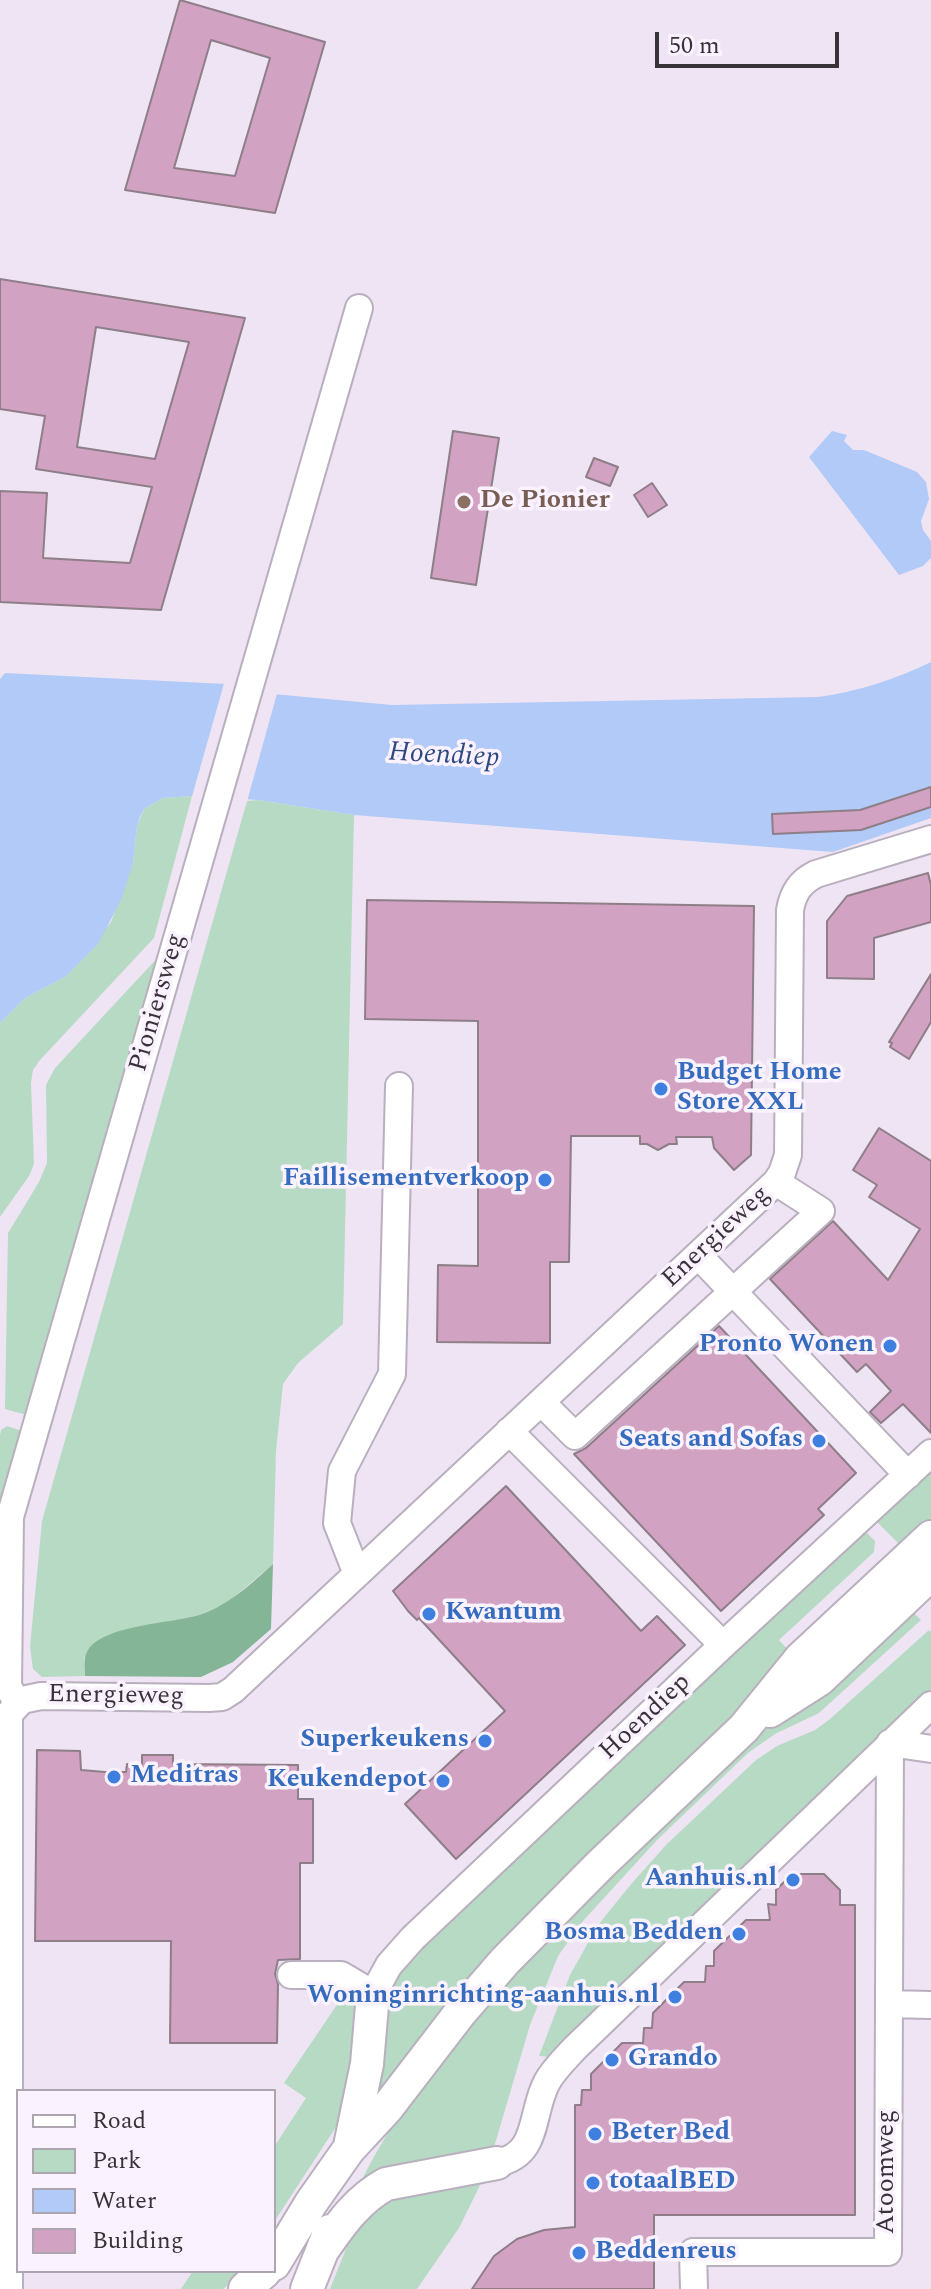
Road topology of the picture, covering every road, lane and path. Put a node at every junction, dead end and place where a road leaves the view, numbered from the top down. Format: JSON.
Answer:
{"nodes":[{"id":1,"x":359,"y":308,"type":"dead end"},
{"id":2,"x":931,"y":839,"type":"edge"},
{"id":3,"x":399,"y":1086,"type":"dead end"},
{"id":4,"x":776,"y":1182,"type":"junction"},
{"id":5,"x":698,"y":1255,"type":"junction"},
{"id":6,"x":734,"y":1291,"type":"junction"},
{"id":7,"x":541,"y":1402,"type":"junction"},
{"id":8,"x":509,"y":1431,"type":"junction"},
{"id":9,"x":931,"y":1453,"type":"edge"},
{"id":10,"x":908,"y":1475,"type":"junction"},
{"id":11,"x":931,"y":1537,"type":"edge"},
{"id":12,"x":357,"y":1574,"type":"junction"},
{"id":13,"x":931,"y":1574,"type":"edge"},
{"id":14,"x":723,"y":1645,"type":"junction"},
{"id":15,"x":17,"y":1703,"type":"junction"},
{"id":16,"x":931,"y":1705,"type":"edge"},
{"id":17,"x":744,"y":1728,"type":"junction"},
{"id":18,"x":890,"y":1743,"type":"junction"},
{"id":19,"x":931,"y":1749,"type":"edge"},
{"id":20,"x":291,"y":1975,"type":"dead end"},
{"id":21,"x":373,"y":1994,"type":"junction"},
{"id":22,"x":889,"y":2004,"type":"junction"},
{"id":23,"x":931,"y":2005,"type":"edge"},
{"id":24,"x":387,"y":2108,"type":"junction"},
{"id":25,"x":349,"y":2149,"type":"junction"},
{"id":26,"x":497,"y":2163,"type":"joint"},
{"id":27,"x":322,"y":2251,"type":"junction"},
{"id":28,"x":276,"y":2260,"type":"edge"},
{"id":29,"x":265,"y":2273,"type":"edge"},
{"id":30,"x":9,"y":2289,"type":"edge"},
{"id":31,"x":245,"y":2289,"type":"edge"},
{"id":32,"x":307,"y":2289,"type":"edge"},
{"id":33,"x":694,"y":2289,"type":"edge"}],
"edges":[{"from":1,"to":15,"type":"street","name":"Pioniersweg"},
{"from":2,"to":4,"type":"street","name":"Energieweg"},
{"from":3,"to":12,"type":"street"},
{"from":4,"to":5,"type":"street","name":"Energieweg"},
{"from":4,"to":6,"type":"street"},
{"from":5,"to":6,"type":"street"},
{"from":5,"to":7,"type":"street","name":"Energieweg"},
{"from":6,"to":7,"type":"street"},
{"from":6,"to":10,"type":"street"},
{"from":7,"to":8,"type":"street","name":"Energieweg"},
{"from":8,"to":12,"type":"street","name":"Energieweg"},
{"from":8,"to":14,"type":"street"},
{"from":9,"to":10,"type":"street","name":"Hoendiep"},
{"from":10,"to":14,"type":"street","name":"Hoendiep"},
{"from":11,"to":17,"type":"main road"},
{"from":12,"to":15,"type":"street","name":"Energieweg"},
{"from":13,"to":17,"type":"main road"},
{"from":14,"to":21,"type":"street","name":"Hoendiep"},
{"from":15,"to":30,"type":"street","name":"Energieweg"},
{"from":16,"to":18,"type":"street"},
{"from":17,"to":24,"type":"main road"},
{"from":18,"to":19,"type":"street"},
{"from":18,"to":22,"type":"street"},
{"from":18,"to":26,"type":"street"},
{"from":20,"to":21,"type":"street"},
{"from":21,"to":25,"type":"main road"},
{"from":22,"to":23,"type":"street"},
{"from":22,"to":33,"type":"street","name":"Atoomweg"},
{"from":24,"to":25,"type":"main road"},
{"from":24,"to":27,"type":"main road"},
{"from":25,"to":28,"type":"main road"},
{"from":26,"to":27,"type":"main road"},
{"from":27,"to":32,"type":"main road"},
{"from":29,"to":31,"type":"main road"}]}
